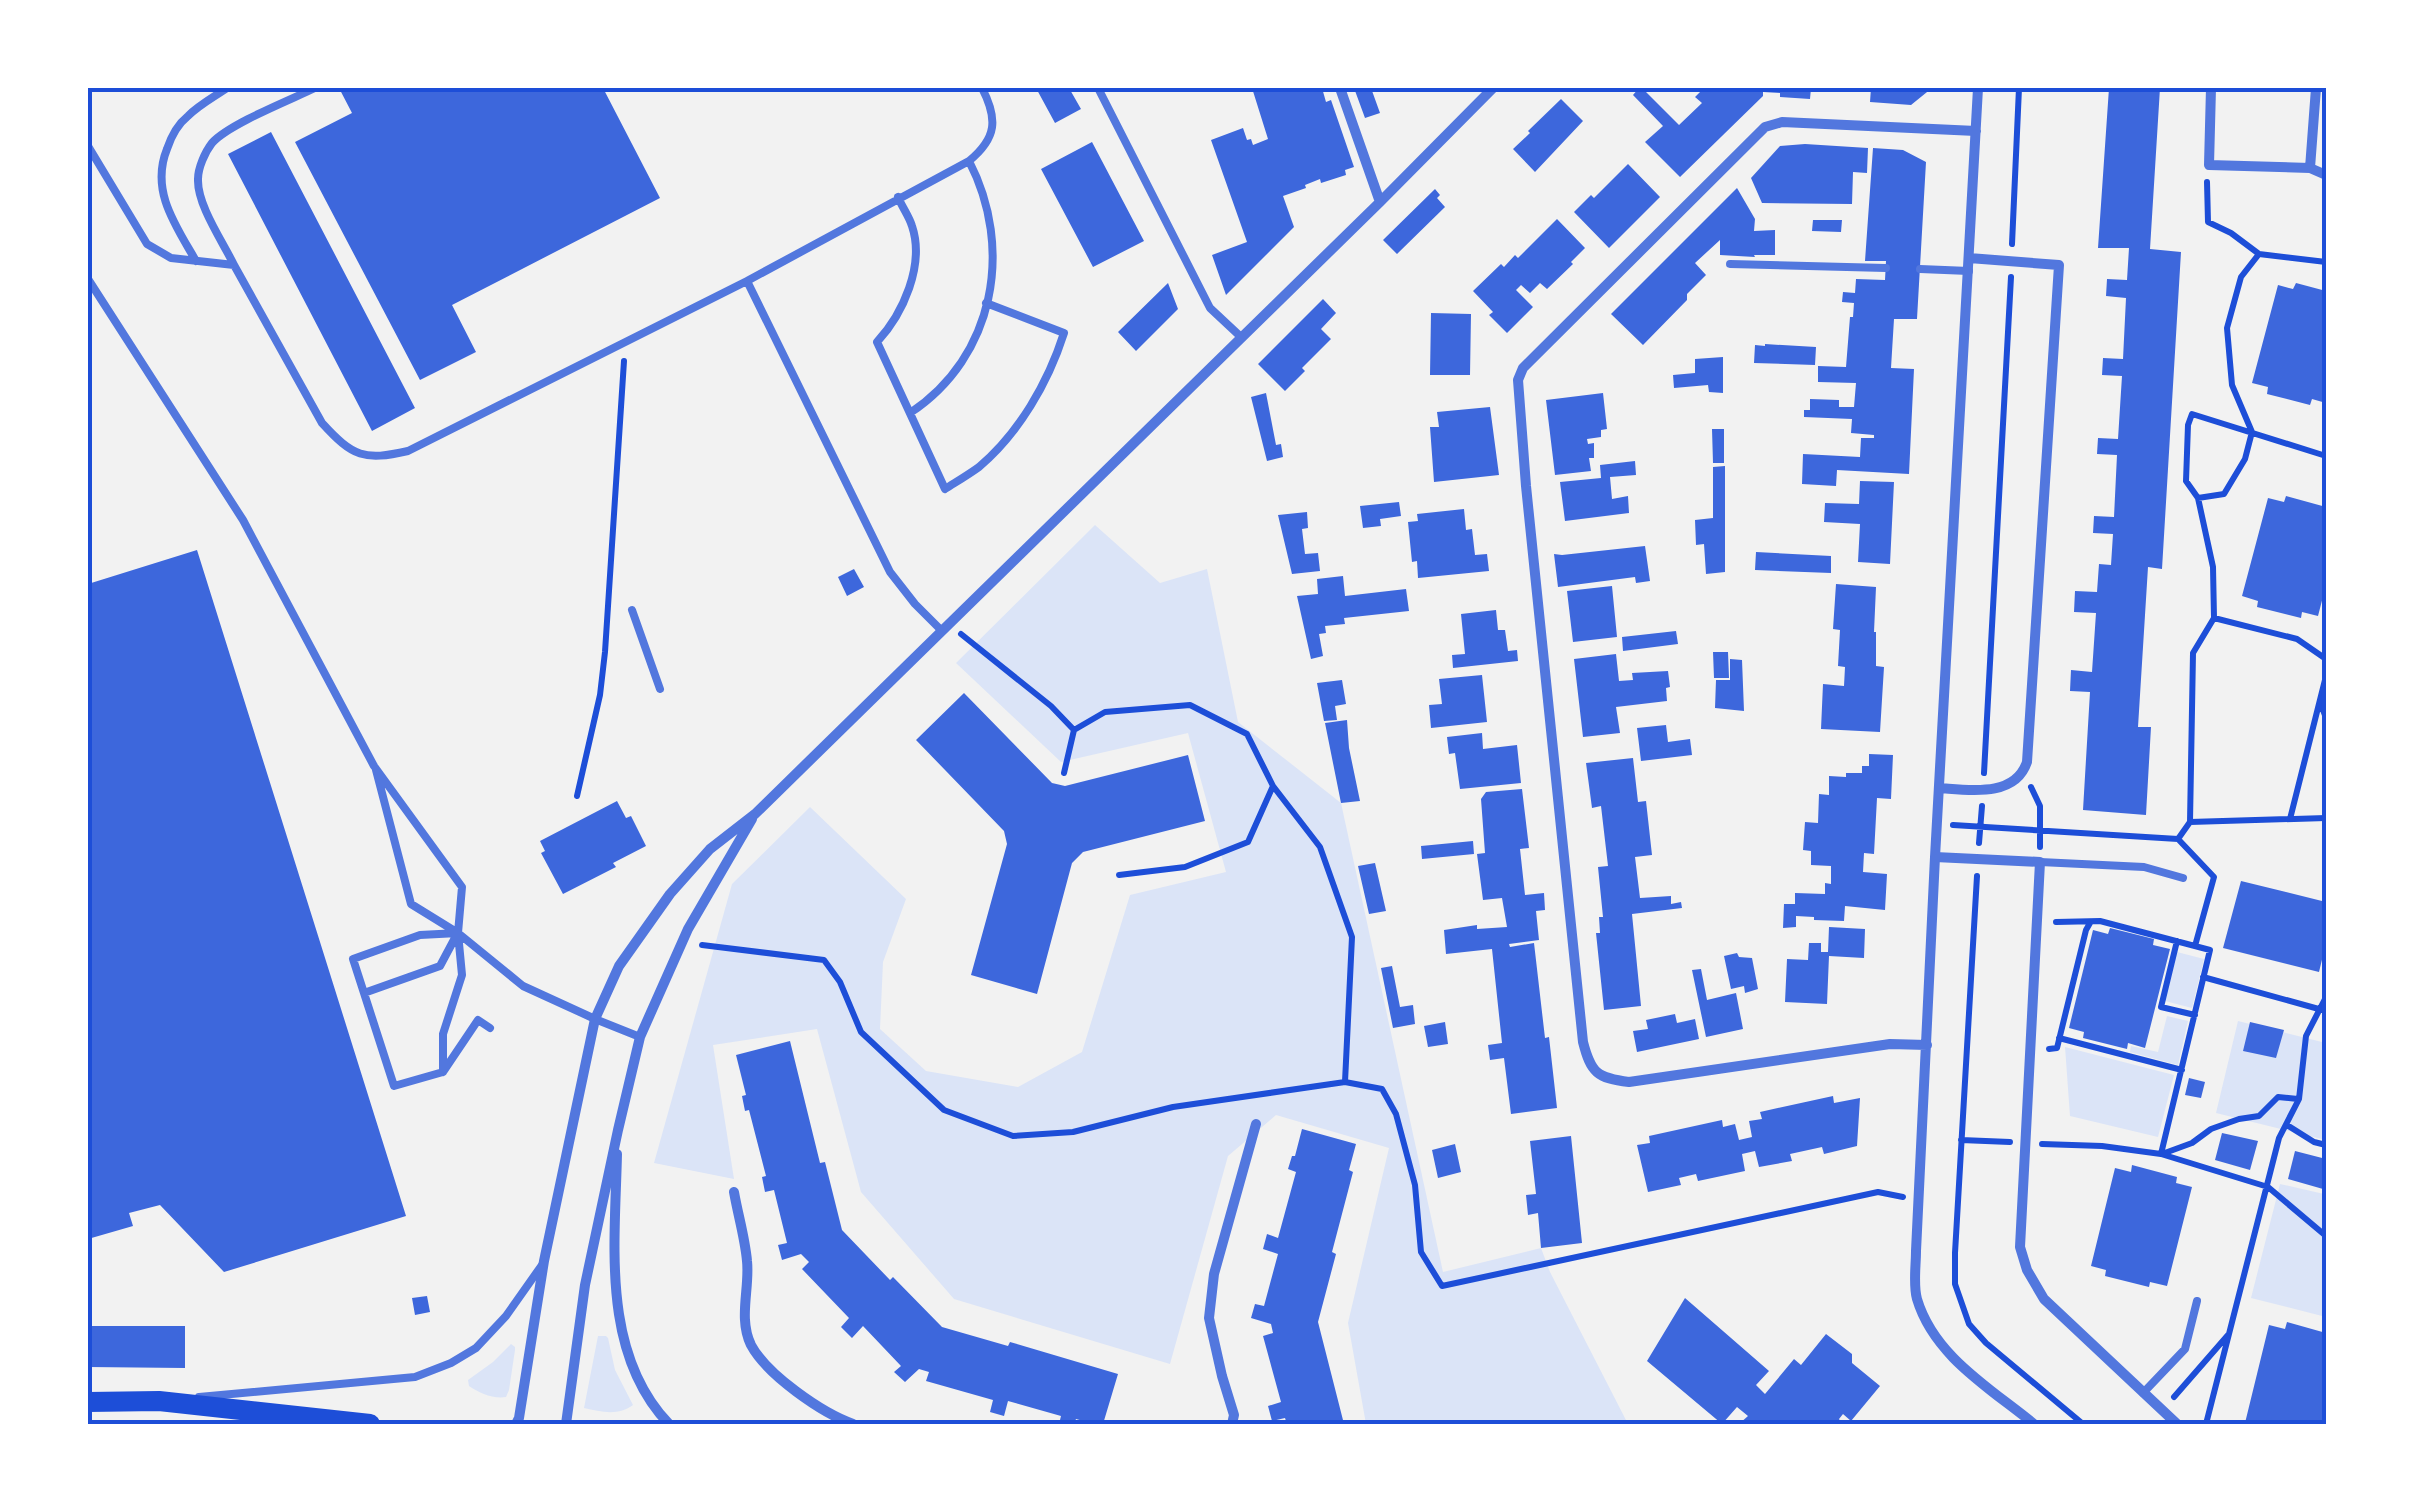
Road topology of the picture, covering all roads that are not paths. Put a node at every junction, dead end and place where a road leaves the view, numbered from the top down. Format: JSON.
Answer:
{"nodes":[{"id":1,"x":227,"y":88,"type":"edge"},
{"id":2,"x":316,"y":88,"type":"edge"},
{"id":3,"x":982,"y":88,"type":"edge"},
{"id":4,"x":1098,"y":88,"type":"edge"},
{"id":5,"x":1340,"y":88,"type":"edge"},
{"id":6,"x":1493,"y":88,"type":"edge"},
{"id":7,"x":1978,"y":88,"type":"edge"},
{"id":8,"x":2211,"y":88,"type":"edge"},
{"id":9,"x":2316,"y":88,"type":"edge"},
{"id":10,"x":1976,"y":131,"type":"junction"},
{"id":11,"x":88,"y":146,"type":"edge"},
{"id":12,"x":968,"y":161,"type":"junction"},
{"id":13,"x":2310,"y":168,"type":"junction"},
{"id":14,"x":2326,"y":175,"type":"edge"},
{"id":15,"x":898,"y":198,"type":"junction"},
{"id":16,"x":1380,"y":202,"type":"junction"},
{"id":17,"x":1970,"y":258,"type":"junction"},
{"id":18,"x":196,"y":261,"type":"junction"},
{"id":19,"x":1730,"y":264,"type":"dead end"},
{"id":20,"x":234,"y":265,"type":"junction"},
{"id":21,"x":1886,"y":268,"type":"dead end"},
{"id":22,"x":1920,"y":269,"type":"dead end"},
{"id":23,"x":1969,"y":271,"type":"junction"},
{"id":24,"x":88,"y":279,"type":"edge"},
{"id":25,"x":746,"y":281,"type":"junction"},
{"id":26,"x":986,"y":303,"type":"junction"},
{"id":27,"x":1242,"y":338,"type":"junction"},
{"id":28,"x":910,"y":413,"type":"junction"},
{"id":29,"x":632,"y":610,"type":"dead end"},
{"id":30,"x":945,"y":626,"type":"junction"},
{"id":31,"x":660,"y":690,"type":"dead end"},
{"id":32,"x":374,"y":766,"type":"junction"},
{"id":33,"x":1940,"y":788,"type":"junction"},
{"id":34,"x":755,"y":814,"type":"junction"},
{"id":35,"x":1935,"y":858,"type":"junction"},
{"id":36,"x":2040,"y":862,"type":"junction"},
{"id":37,"x":2183,"y":878,"type":"dead end"},
{"id":38,"x":458,"y":933,"type":"junction"},
{"id":39,"x":364,"y":994,"type":"junction"},
{"id":40,"x":595,"y":1019,"type":"junction"},
{"id":41,"x":490,"y":1028,"type":"dead end"},
{"id":42,"x":640,"y":1036,"type":"junction"},
{"id":43,"x":1927,"y":1045,"type":"junction"},
{"id":44,"x":443,"y":1072,"type":"junction"},
{"id":45,"x":1256,"y":1124,"type":"dead end"},
{"id":46,"x":618,"y":1130,"type":"junction"},
{"id":47,"x":734,"y":1192,"type":"dead end"},
{"id":48,"x":544,"y":1261,"type":"junction"},
{"id":49,"x":2197,"y":1300,"type":"dead end"},
{"id":50,"x":2143,"y":1394,"type":"junction"},
{"id":51,"x":159,"y":1400,"type":"junction"},
{"id":52,"x":88,"y":1402,"type":"edge"},
{"id":53,"x":370,"y":1424,"type":"edge"},
{"id":54,"x":516,"y":1424,"type":"edge"},
{"id":55,"x":566,"y":1424,"type":"edge"},
{"id":56,"x":669,"y":1424,"type":"edge"},
{"id":57,"x":854,"y":1424,"type":"edge"},
{"id":58,"x":1232,"y":1424,"type":"edge"},
{"id":59,"x":2034,"y":1424,"type":"edge"},
{"id":60,"x":2176,"y":1424,"type":"edge"}],
"edges":[{"from":1,"to":18,"type":"lane"},
{"from":2,"to":20,"type":"lane"},
{"from":3,"to":12,"type":"lane"},
{"from":4,"to":27,"type":"lane"},
{"from":5,"to":16,"type":"street"},
{"from":6,"to":16,"type":"street"},
{"from":7,"to":10,"type":"street"},
{"from":8,"to":13,"type":"street"},
{"from":9,"to":13,"type":"street"},
{"from":10,"to":17,"type":"street"},
{"from":10,"to":43,"type":"street"},
{"from":11,"to":18,"type":"lane"},
{"from":12,"to":15,"type":"lane"},
{"from":12,"to":26,"type":"lane"},
{"from":13,"to":14,"type":"street"},
{"from":15,"to":25,"type":"lane"},
{"from":15,"to":28,"type":"lane"},
{"from":16,"to":27,"type":"street"},
{"from":17,"to":23,"type":"street"},
{"from":17,"to":33,"type":"street"},
{"from":18,"to":20,"type":"lane"},
{"from":19,"to":21,"type":"lane"},
{"from":20,"to":25,"type":"lane"},
{"from":22,"to":23,"type":"lane"},
{"from":23,"to":33,"type":"street"},
{"from":24,"to":32,"type":"lane"},
{"from":25,"to":30,"type":"lane"},
{"from":26,"to":28,"type":"lane"},
{"from":26,"to":28,"type":"lane"},
{"from":27,"to":30,"type":"street"},
{"from":29,"to":31,"type":"lane"},
{"from":30,"to":34,"type":"street"},
{"from":32,"to":38,"type":"lane"},
{"from":32,"to":38,"type":"lane"},
{"from":33,"to":35,"type":"street"},
{"from":34,"to":40,"type":"street"},
{"from":34,"to":42,"type":"street"},
{"from":35,"to":36,"type":"street"},
{"from":35,"to":43,"type":"street"},
{"from":36,"to":37,"type":"lane"},
{"from":36,"to":50,"type":"street"},
{"from":38,"to":39,"type":"lane"},
{"from":38,"to":39,"type":"lane"},
{"from":38,"to":40,"type":"lane"},
{"from":38,"to":44,"type":"lane"},
{"from":39,"to":44,"type":"lane"},
{"from":40,"to":42,"type":"lane"},
{"from":40,"to":48,"type":"street"},
{"from":41,"to":44,"type":"lane"},
{"from":42,"to":46,"type":"street"},
{"from":43,"to":59,"type":"street"},
{"from":45,"to":58,"type":"street"},
{"from":46,"to":55,"type":"street"},
{"from":46,"to":56,"type":"street"},
{"from":47,"to":57,"type":"street"},
{"from":48,"to":51,"type":"lane"},
{"from":48,"to":54,"type":"street"},
{"from":49,"to":50,"type":"lane"},
{"from":50,"to":60,"type":"street"},
{"from":51,"to":52,"type":"main road"},
{"from":51,"to":53,"type":"main road"}]}
